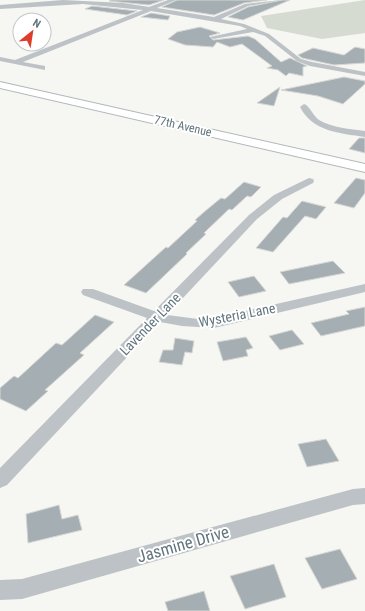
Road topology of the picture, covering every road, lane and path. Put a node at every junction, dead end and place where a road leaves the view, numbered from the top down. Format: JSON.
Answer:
{"nodes":[{"id":1,"x":173,"y":0,"type":"edge"},
{"id":2,"x":278,"y":0,"type":"edge"},
{"id":3,"x":86,"y":1,"type":"edge"},
{"id":4,"x":33,"y":2,"type":"edge"},
{"id":5,"x":0,"y":7,"type":"edge"},
{"id":6,"x":150,"y":9,"type":"junction"},
{"id":7,"x":215,"y":19,"type":"junction"},
{"id":8,"x":255,"y":30,"type":"junction"},
{"id":9,"x":213,"y":37,"type":"dead end"},
{"id":10,"x":0,"y":59,"type":"edge"},
{"id":11,"x":14,"y":63,"type":"junction"},
{"id":12,"x":42,"y":68,"type":"dead end"},
{"id":13,"x":365,"y":74,"type":"edge"},
{"id":14,"x":0,"y":85,"type":"edge"},
{"id":15,"x":304,"y":107,"type":"dead end"},
{"id":16,"x":365,"y":134,"type":"edge"},
{"id":17,"x":365,"y":168,"type":"edge"},
{"id":18,"x":309,"y":181,"type":"dead end"},
{"id":19,"x":365,"y":288,"type":"edge"},
{"id":20,"x":88,"y":292,"type":"dead end"},
{"id":21,"x":157,"y":317,"type":"junction"},
{"id":22,"x":0,"y":480,"type":"edge"},
{"id":23,"x":365,"y":496,"type":"edge"},
{"id":24,"x":0,"y":590,"type":"edge"}],
"edges":[{"from":1,"to":6,"type":"street"},
{"from":2,"to":7,"type":"street"},
{"from":3,"to":4,"type":"street"},
{"from":3,"to":6,"type":"street"},
{"from":4,"to":5,"type":"street"},
{"from":6,"to":7,"type":"street"},
{"from":6,"to":11,"type":"street"},
{"from":7,"to":8,"type":"street"},
{"from":8,"to":9,"type":"street"},
{"from":8,"to":13,"type":"street"},
{"from":10,"to":11,"type":"street"},
{"from":11,"to":12,"type":"street"},
{"from":14,"to":17,"type":"street","name":"77th Avenue"},
{"from":15,"to":16,"type":"street"},
{"from":18,"to":21,"type":"street","name":"Lavender Lane"},
{"from":19,"to":21,"type":"street","name":"Wysteria Lane"},
{"from":20,"to":21,"type":"street","name":"Wysteria Lane"},
{"from":21,"to":22,"type":"street","name":"Lavender Lane"},
{"from":23,"to":24,"type":"street","name":"Jasmine Drive"}]}
